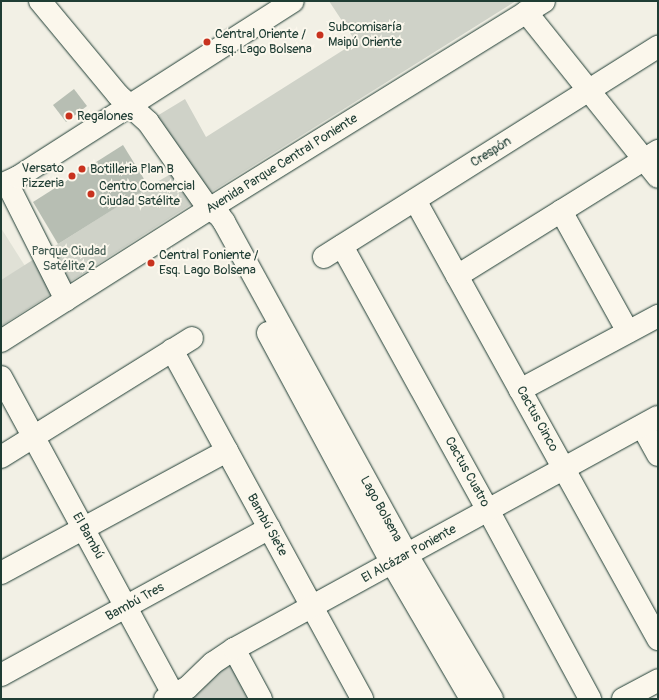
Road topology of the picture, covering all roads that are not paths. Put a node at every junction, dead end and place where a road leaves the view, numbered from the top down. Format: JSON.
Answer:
{"nodes":[{"id":1,"x":40,"y":1,"type":"edge"},
{"id":2,"x":292,"y":1,"type":"edge"},
{"id":3,"x":544,"y":1,"type":"edge"},
{"id":4,"x":526,"y":12,"type":"junction"},
{"id":5,"x":658,"y":47,"type":"edge"},
{"id":6,"x":588,"y":91,"type":"junction"},
{"id":7,"x":130,"y":106,"type":"junction"},
{"id":8,"x":651,"y":155,"type":"edge"},
{"id":9,"x":658,"y":177,"type":"edge"},
{"id":10,"x":4,"y":184,"type":"edge"},
{"id":11,"x":415,"y":200,"type":"junction"},
{"id":12,"x":209,"y":209,"type":"junction"},
{"id":13,"x":561,"y":211,"type":"junction"},
{"id":14,"x":342,"y":246,"type":"junction"},
{"id":15,"x":324,"y":257,"type":"dead end"},
{"id":16,"x":458,"y":276,"type":"junction"},
{"id":17,"x":66,"y":300,"type":"junction"},
{"id":18,"x":658,"y":316,"type":"edge"},
{"id":19,"x":628,"y":332,"type":"junction"},
{"id":20,"x":192,"y":338,"type":"dead end"},
{"id":21,"x":1,"y":342,"type":"edge"},
{"id":22,"x":172,"y":350,"type":"junction"},
{"id":23,"x":1,"y":377,"type":"edge"},
{"id":24,"x":520,"y":390,"type":"junction"},
{"id":25,"x":650,"y":421,"type":"edge"},
{"id":26,"x":33,"y":437,"type":"junction"},
{"id":27,"x":227,"y":451,"type":"junction"},
{"id":28,"x":658,"y":456,"type":"edge"},
{"id":29,"x":1,"y":457,"type":"edge"},
{"id":30,"x":564,"y":468,"type":"junction"},
{"id":31,"x":488,"y":510,"type":"junction"},
{"id":32,"x":269,"y":528,"type":"junction"},
{"id":33,"x":83,"y":529,"type":"junction"},
{"id":34,"x":399,"y":559,"type":"junction"},
{"id":35,"x":1,"y":573,"type":"edge"},
{"id":36,"x":126,"y":607,"type":"junction"},
{"id":37,"x":312,"y":607,"type":"junction"},
{"id":38,"x":658,"y":639,"type":"edge"},
{"id":39,"x":234,"y":649,"type":"junction"},
{"id":40,"x":1,"y":675,"type":"edge"},
{"id":41,"x":658,"y":680,"type":"edge"},
{"id":42,"x":170,"y":697,"type":"edge"},
{"id":43,"x":261,"y":699,"type":"edge"},
{"id":44,"x":362,"y":699,"type":"edge"},
{"id":45,"x":471,"y":699,"type":"edge"},
{"id":46,"x":492,"y":699,"type":"edge"},
{"id":47,"x":590,"y":699,"type":"edge"},
{"id":48,"x":623,"y":699,"type":"edge"}],
"edges":[{"from":1,"to":7,"type":"street","name":"Lago Bolsena"},
{"from":2,"to":7,"type":"street"},
{"from":3,"to":4,"type":"street","name":"Avenida Parque Central Poniente"},
{"from":4,"to":6,"type":"street"},
{"from":4,"to":12,"type":"street","name":"Avenida Parque Central Poniente"},
{"from":5,"to":6,"type":"street","name":"Crespón"},
{"from":6,"to":8,"type":"street"},
{"from":6,"to":11,"type":"street","name":"Crespón"},
{"from":7,"to":10,"type":"street"},
{"from":7,"to":12,"type":"street","name":"Lago Bolsena"},
{"from":8,"to":9,"type":"street"},
{"from":8,"to":13,"type":"street"},
{"from":10,"to":17,"type":"street"},
{"from":11,"to":14,"type":"street","name":"Crespón"},
{"from":11,"to":16,"type":"street","name":"Cactus Cinco"},
{"from":12,"to":17,"type":"street","name":"Avenida Parque Central Poniente"},
{"from":12,"to":34,"type":"street","name":"Lago Bolsena"},
{"from":13,"to":16,"type":"street"},
{"from":13,"to":19,"type":"street"},
{"from":14,"to":15,"type":"street","name":"Crespón"},
{"from":14,"to":31,"type":"street","name":"Cactus Cuatro"},
{"from":16,"to":24,"type":"street","name":"Cactus Cinco"},
{"from":17,"to":21,"type":"street","name":"Avenida Parque Central Poniente"},
{"from":18,"to":19,"type":"street"},
{"from":19,"to":24,"type":"street"},
{"from":20,"to":22,"type":"street"},
{"from":22,"to":26,"type":"street"},
{"from":22,"to":27,"type":"street","name":"Bambú Siete"},
{"from":23,"to":26,"type":"street","name":"El Bambú"},
{"from":24,"to":30,"type":"street","name":"Cactus Cinco"},
{"from":25,"to":28,"type":"street"},
{"from":25,"to":30,"type":"street","name":"El Alcázar Poniente"},
{"from":26,"to":29,"type":"street"},
{"from":26,"to":33,"type":"street","name":"El Bambú"},
{"from":27,"to":32,"type":"street","name":"Bambú Siete"},
{"from":27,"to":33,"type":"street"},
{"from":30,"to":31,"type":"street","name":"El Alcázar Poniente"},
{"from":30,"to":38,"type":"street","name":"Cactus Cinco"},
{"from":31,"to":34,"type":"street","name":"El Alcázar Poniente"},
{"from":31,"to":47,"type":"street","name":"Cactus Cuatro"},
{"from":32,"to":36,"type":"street","name":"Bambú Tres"},
{"from":32,"to":37,"type":"street","name":"Bambú Siete"},
{"from":33,"to":35,"type":"street"},
{"from":33,"to":36,"type":"street","name":"El Bambú"},
{"from":34,"to":37,"type":"street","name":"El Alcázar Poniente"},
{"from":34,"to":45,"type":"street","name":"Lago Bolsena"},
{"from":34,"to":46,"type":"street","name":"Lago Bolsena"},
{"from":36,"to":40,"type":"street","name":"Bambú Tres"},
{"from":36,"to":42,"type":"street","name":"El Bambú"},
{"from":37,"to":39,"type":"street","name":"El Alcázar Poniente"},
{"from":37,"to":44,"type":"street","name":"Bambú Siete"},
{"from":39,"to":42,"type":"street","name":"El Alcázar Poniente"},
{"from":39,"to":43,"type":"street"},
{"from":41,"to":48,"type":"street"}]}
